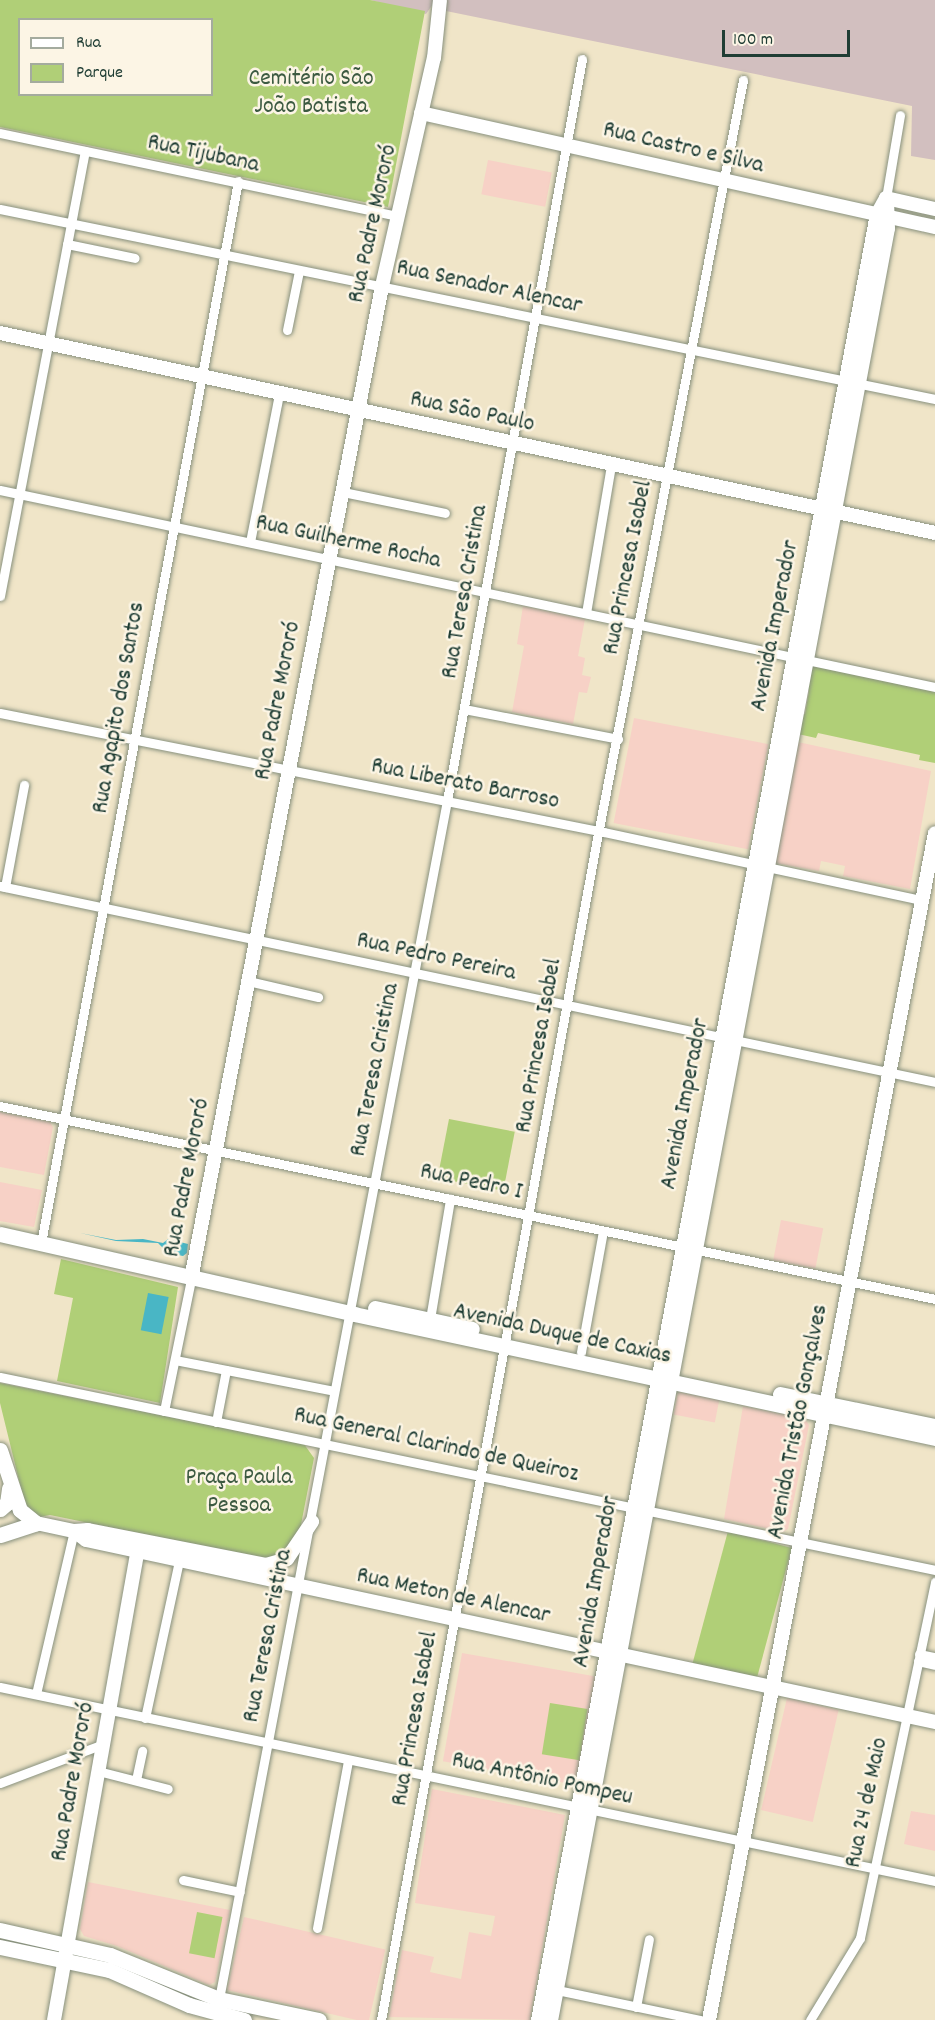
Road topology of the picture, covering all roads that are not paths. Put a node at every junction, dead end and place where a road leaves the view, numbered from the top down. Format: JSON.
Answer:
{"nodes":[{"id":1,"x":440,"y":0,"type":"edge"},
{"id":2,"x":582,"y":58,"type":"dead end"},
{"id":3,"x":744,"y":80,"type":"dead end"},
{"id":4,"x":421,"y":113,"type":"junction"},
{"id":5,"x":900,"y":115,"type":"dead end"},
{"id":6,"x":0,"y":133,"type":"edge"},
{"id":7,"x":566,"y":146,"type":"junction"},
{"id":8,"x":85,"y":151,"type":"junction"},
{"id":9,"x":238,"y":181,"type":"junction"},
{"id":10,"x":724,"y":182,"type":"junction"},
{"id":11,"x":886,"y":198,"type":"junction"},
{"id":12,"x":0,"y":209,"type":"edge"},
{"id":13,"x":935,"y":209,"type":"edge"},
{"id":14,"x":398,"y":216,"type":"junction"},
{"id":15,"x":883,"y":216,"type":"junction"},
{"id":16,"x":72,"y":224,"type":"junction"},
{"id":17,"x":935,"y":227,"type":"edge"},
{"id":18,"x":68,"y":244,"type":"junction"},
{"id":19,"x":224,"y":255,"type":"junction"},
{"id":20,"x":135,"y":258,"type":"dead end"},
{"id":21,"x":298,"y":271,"type":"junction"},
{"id":22,"x":382,"y":286,"type":"junction"},
{"id":23,"x":534,"y":318,"type":"junction"},
{"id":24,"x":287,"y":330,"type":"dead end"},
{"id":25,"x":0,"y":333,"type":"edge"},
{"id":26,"x":49,"y":344,"type":"junction"},
{"id":27,"x":691,"y":350,"type":"junction"},
{"id":28,"x":200,"y":376,"type":"junction"},
{"id":29,"x":851,"y":382,"type":"junction"},
{"id":30,"x":279,"y":394,"type":"junction"},
{"id":31,"x":935,"y":399,"type":"edge"},
{"id":32,"x":358,"y":411,"type":"junction"},
{"id":33,"x":512,"y":445,"type":"junction"},
{"id":34,"x":611,"y":465,"type":"junction"},
{"id":35,"x":666,"y":477,"type":"junction"},
{"id":36,"x":0,"y":490,"type":"edge"},
{"id":37,"x":349,"y":493,"type":"junction"},
{"id":38,"x":20,"y":495,"type":"junction"},
{"id":39,"x":827,"y":510,"type":"junction"},
{"id":40,"x":445,"y":513,"type":"dead end"},
{"id":41,"x":173,"y":525,"type":"junction"},
{"id":42,"x":935,"y":533,"type":"edge"},
{"id":43,"x":250,"y":542,"type":"junction"},
{"id":44,"x":330,"y":559,"type":"junction"},
{"id":45,"x":486,"y":592,"type":"junction"},
{"id":46,"x":0,"y":596,"type":"edge"},
{"id":47,"x":586,"y":613,"type":"junction"},
{"id":48,"x":638,"y":624,"type":"junction"},
{"id":49,"x":799,"y":659,"type":"junction"},
{"id":50,"x":935,"y":687,"type":"edge"},
{"id":51,"x":464,"y":709,"type":"junction"},
{"id":52,"x":0,"y":713,"type":"edge"},
{"id":53,"x":134,"y":740,"type":"junction"},
{"id":54,"x":618,"y":740,"type":"junction"},
{"id":55,"x":289,"y":770,"type":"junction"},
{"id":56,"x":24,"y":785,"type":"dead end"},
{"id":57,"x":447,"y":803,"type":"junction"},
{"id":58,"x":599,"y":831,"type":"junction"},
{"id":59,"x":935,"y":833,"type":"edge"},
{"id":60,"x":760,"y":865,"type":"junction"},
{"id":61,"x":2,"y":886,"type":"edge"},
{"id":62,"x":928,"y":892,"type":"edge"},
{"id":63,"x":102,"y":906,"type":"junction"},
{"id":64,"x":256,"y":940,"type":"junction"},
{"id":65,"x":414,"y":973,"type":"junction"},
{"id":66,"x":248,"y":981,"type":"junction"},
{"id":67,"x":318,"y":997,"type":"dead end"},
{"id":68,"x":566,"y":1006,"type":"junction"},
{"id":69,"x":728,"y":1040,"type":"junction"},
{"id":70,"x":889,"y":1072,"type":"junction"},
{"id":71,"x":935,"y":1082,"type":"edge"},
{"id":72,"x":0,"y":1106,"type":"edge"},
{"id":73,"x":63,"y":1119,"type":"junction"},
{"id":74,"x":216,"y":1150,"type":"junction"},
{"id":75,"x":375,"y":1183,"type":"junction"},
{"id":76,"x":450,"y":1199,"type":"junction"},
{"id":77,"x":528,"y":1215,"type":"junction"},
{"id":78,"x":603,"y":1231,"type":"junction"},
{"id":79,"x":0,"y":1234,"type":"edge"},
{"id":80,"x":41,"y":1243,"type":"junction"},
{"id":81,"x":688,"y":1248,"type":"junction"},
{"id":82,"x":189,"y":1274,"type":"junction"},
{"id":83,"x":849,"y":1281,"type":"junction"},
{"id":84,"x":935,"y":1299,"type":"edge"},
{"id":85,"x":351,"y":1309,"type":"junction"},
{"id":86,"x":430,"y":1319,"type":"junction"},
{"id":87,"x":505,"y":1341,"type":"junction"},
{"id":88,"x":581,"y":1352,"type":"junction"},
{"id":89,"x":175,"y":1360,"type":"junction"},
{"id":90,"x":226,"y":1370,"type":"junction"},
{"id":91,"x":665,"y":1375,"type":"junction"},
{"id":92,"x":0,"y":1377,"type":"edge"},
{"id":93,"x":334,"y":1391,"type":"junction"},
{"id":94,"x":825,"y":1409,"type":"junction"},
{"id":95,"x":164,"y":1411,"type":"junction"},
{"id":96,"x":216,"y":1422,"type":"junction"},
{"id":97,"x":935,"y":1426,"type":"edge"},
{"id":98,"x":935,"y":1437,"type":"edge"},
{"id":99,"x":326,"y":1443,"type":"junction"},
{"id":100,"x":0,"y":1450,"type":"edge"},
{"id":101,"x":480,"y":1475,"type":"junction"},
{"id":102,"x":9,"y":1488,"type":"junction"},
{"id":103,"x":640,"y":1508,"type":"junction"},
{"id":104,"x":0,"y":1509,"type":"edge"},
{"id":105,"x":312,"y":1522,"type":"junction"},
{"id":106,"x":36,"y":1523,"type":"junction"},
{"id":107,"x":74,"y":1531,"type":"junction"},
{"id":108,"x":0,"y":1535,"type":"edge"},
{"id":109,"x":799,"y":1541,"type":"junction"},
{"id":110,"x":137,"y":1552,"type":"junction"},
{"id":111,"x":179,"y":1561,"type":"junction"},
{"id":112,"x":935,"y":1570,"type":"edge"},
{"id":113,"x":935,"y":1582,"type":"edge"},
{"id":114,"x":298,"y":1587,"type":"junction"},
{"id":115,"x":453,"y":1620,"type":"junction"},
{"id":116,"x":613,"y":1654,"type":"junction"},
{"id":117,"x":919,"y":1657,"type":"junction"},
{"id":118,"x":935,"y":1657,"type":"edge"},
{"id":119,"x":935,"y":1665,"type":"edge"},
{"id":120,"x":0,"y":1687,"type":"edge"},
{"id":121,"x":771,"y":1688,"type":"junction"},
{"id":122,"x":36,"y":1694,"type":"junction"},
{"id":123,"x":109,"y":1711,"type":"junction"},
{"id":124,"x":907,"y":1716,"type":"junction"},
{"id":125,"x":145,"y":1718,"type":"junction"},
{"id":126,"x":935,"y":1722,"type":"edge"},
{"id":127,"x":104,"y":1744,"type":"junction"},
{"id":128,"x":268,"y":1744,"type":"junction"},
{"id":129,"x":142,"y":1751,"type":"dead end"},
{"id":130,"x":348,"y":1761,"type":"junction"},
{"id":131,"x":98,"y":1771,"type":"junction"},
{"id":132,"x":425,"y":1776,"type":"junction"},
{"id":133,"x":136,"y":1780,"type":"junction"},
{"id":134,"x":0,"y":1783,"type":"edge"},
{"id":135,"x":168,"y":1789,"type":"dead end"},
{"id":136,"x":585,"y":1808,"type":"junction"},
{"id":137,"x":743,"y":1841,"type":"junction"},
{"id":138,"x":874,"y":1869,"type":"junction"},
{"id":139,"x":183,"y":1880,"type":"dead end"},
{"id":140,"x":935,"y":1881,"type":"edge"},
{"id":141,"x":240,"y":1892,"type":"junction"},
{"id":142,"x":317,"y":1928,"type":"dead end"},
{"id":143,"x":0,"y":1930,"type":"edge"},
{"id":144,"x":649,"y":1939,"type":"dead end"},
{"id":145,"x":68,"y":1944,"type":"junction"},
{"id":146,"x":0,"y":1947,"type":"edge"},
{"id":147,"x":65,"y":1961,"type":"junction"},
{"id":148,"x":556,"y":1989,"type":"junction"},
{"id":149,"x":636,"y":2007,"type":"junction"},
{"id":150,"x":217,"y":2011,"type":"edge"},
{"id":151,"x":54,"y":2020,"type":"edge"},
{"id":152,"x":244,"y":2020,"type":"edge"},
{"id":153,"x":319,"y":2020,"type":"edge"},
{"id":154,"x":381,"y":2020,"type":"edge"},
{"id":155,"x":538,"y":2020,"type":"edge"},
{"id":156,"x":550,"y":2020,"type":"edge"},
{"id":157,"x":701,"y":2020,"type":"edge"},
{"id":158,"x":709,"y":2020,"type":"edge"},
{"id":159,"x":810,"y":2020,"type":"edge"}],
"edges":[{"from":1,"to":4,"type":"street","name":"Rua Padre Mororó"},
{"from":2,"to":7,"type":"street","name":"Rua Teresa Cristina"},
{"from":3,"to":10,"type":"street","name":"Rua Princesa Isabel"},
{"from":4,"to":7,"type":"street","name":"Rua Castro e Silva"},
{"from":4,"to":14,"type":"street","name":"Rua Padre Mororó"},
{"from":5,"to":11,"type":"street","name":"Avenida Imperador"},
{"from":6,"to":8,"type":"street","name":"Rua Tijubana"},
{"from":7,"to":10,"type":"street","name":"Rua Castro e Silva"},
{"from":7,"to":23,"type":"street","name":"Rua Teresa Cristina"},
{"from":8,"to":9,"type":"street","name":"Rua Tijubana"},
{"from":8,"to":16,"type":"street"},
{"from":9,"to":14,"type":"street","name":"Rua Tijubana"},
{"from":9,"to":19,"type":"street","name":"Rua Agapito dos Santos"},
{"from":10,"to":15,"type":"street","name":"Rua Castro e Silva"},
{"from":10,"to":27,"type":"street","name":"Rua Princesa Isabel"},
{"from":11,"to":13,"type":"street"},
{"from":11,"to":15,"type":"main road","name":"Avenida Imperador"},
{"from":12,"to":16,"type":"street","name":"Rua Senador Alencar"},
{"from":14,"to":22,"type":"street","name":"Rua Padre Mororó"},
{"from":15,"to":17,"type":"street","name":"Rua Castro e Silva"},
{"from":15,"to":29,"type":"main road","name":"Avenida Imperador"},
{"from":16,"to":18,"type":"street"},
{"from":16,"to":19,"type":"street","name":"Rua Senador Alencar"},
{"from":18,"to":20,"type":"street"},
{"from":18,"to":26,"type":"street"},
{"from":19,"to":21,"type":"street","name":"Rua Senador Alencar"},
{"from":19,"to":28,"type":"street","name":"Rua Agapito dos Santos"},
{"from":21,"to":22,"type":"street","name":"Rua Senador Alencar"},
{"from":21,"to":24,"type":"street"},
{"from":22,"to":23,"type":"street","name":"Rua Senador Alencar"},
{"from":22,"to":32,"type":"street","name":"Rua Padre Mororó"},
{"from":23,"to":27,"type":"street","name":"Rua Senador Alencar"},
{"from":23,"to":33,"type":"street","name":"Rua Teresa Cristina"},
{"from":25,"to":26,"type":"street","name":"Rua São Paulo"},
{"from":26,"to":28,"type":"street","name":"Rua São Paulo"},
{"from":26,"to":38,"type":"street"},
{"from":27,"to":29,"type":"street","name":"Rua Senador Alencar"},
{"from":27,"to":35,"type":"street","name":"Rua Princesa Isabel"},
{"from":28,"to":30,"type":"street","name":"Rua São Paulo"},
{"from":28,"to":41,"type":"street","name":"Rua Agapito dos Santos"},
{"from":29,"to":31,"type":"street","name":"Rua Senador Alencar"},
{"from":29,"to":39,"type":"main road","name":"Avenida Imperador"},
{"from":30,"to":32,"type":"street","name":"Rua São Paulo"},
{"from":30,"to":43,"type":"street"},
{"from":32,"to":33,"type":"street","name":"Rua São Paulo"},
{"from":32,"to":37,"type":"street","name":"Rua Padre Mororó"},
{"from":33,"to":34,"type":"street","name":"Rua São Paulo"},
{"from":33,"to":45,"type":"street","name":"Rua Teresa Cristina"},
{"from":34,"to":35,"type":"street","name":"Rua São Paulo"},
{"from":34,"to":47,"type":"street"},
{"from":35,"to":39,"type":"street","name":"Rua São Paulo"},
{"from":35,"to":48,"type":"street","name":"Rua Princesa Isabel"},
{"from":36,"to":38,"type":"street","name":"Rua Guilherme Rocha"},
{"from":37,"to":40,"type":"street"},
{"from":37,"to":44,"type":"street","name":"Rua Padre Mororó"},
{"from":38,"to":41,"type":"street","name":"Rua Guilherme Rocha"},
{"from":38,"to":46,"type":"street"},
{"from":39,"to":42,"type":"street","name":"Rua São Paulo"},
{"from":39,"to":49,"type":"main road","name":"Avenida Imperador"},
{"from":41,"to":43,"type":"street","name":"Rua Guilherme Rocha"},
{"from":41,"to":53,"type":"street","name":"Rua Agapito dos Santos"},
{"from":43,"to":44,"type":"street","name":"Rua Guilherme Rocha"},
{"from":44,"to":45,"type":"street","name":"Rua Guilherme Rocha"},
{"from":44,"to":55,"type":"street","name":"Rua Padre Mororó"},
{"from":45,"to":47,"type":"street","name":"Rua Guilherme Rocha"},
{"from":45,"to":51,"type":"street","name":"Rua Teresa Cristina"},
{"from":47,"to":48,"type":"street","name":"Rua Guilherme Rocha"},
{"from":48,"to":49,"type":"street","name":"Rua Guilherme Rocha"},
{"from":48,"to":54,"type":"street","name":"Rua Princesa Isabel"},
{"from":49,"to":50,"type":"street","name":"Rua Guilherme Rocha"},
{"from":49,"to":60,"type":"main road","name":"Avenida Imperador"},
{"from":51,"to":54,"type":"street"},
{"from":51,"to":57,"type":"street","name":"Rua Teresa Cristina"},
{"from":52,"to":53,"type":"street","name":"Rua Liberato Barroso"},
{"from":53,"to":55,"type":"street","name":"Rua Liberato Barroso"},
{"from":53,"to":63,"type":"street","name":"Rua Agapito dos Santos"},
{"from":54,"to":58,"type":"street","name":"Rua Princesa Isabel"},
{"from":55,"to":57,"type":"street","name":"Rua Liberato Barroso"},
{"from":55,"to":64,"type":"street","name":"Rua Padre Mororó"},
{"from":56,"to":61,"type":"street"},
{"from":57,"to":58,"type":"street","name":"Rua Liberato Barroso"},
{"from":57,"to":65,"type":"street","name":"Rua Teresa Cristina"},
{"from":58,"to":60,"type":"street","name":"Rua Liberato Barroso"},
{"from":58,"to":68,"type":"street","name":"Rua Princesa Isabel"},
{"from":59,"to":62,"type":"street","name":"Avenida Tristão Gonçalves"},
{"from":60,"to":62,"type":"street","name":"Rua Liberato Barroso"},
{"from":60,"to":69,"type":"main road","name":"Avenida Imperador"},
{"from":61,"to":63,"type":"street","name":"Rua Pedro Pereira"},
{"from":62,"to":70,"type":"street","name":"Avenida Tristão Gonçalves"},
{"from":63,"to":64,"type":"street","name":"Rua Pedro Pereira"},
{"from":63,"to":73,"type":"street","name":"Rua Agapito dos Santos"},
{"from":64,"to":65,"type":"street","name":"Rua Pedro Pereira"},
{"from":64,"to":66,"type":"street","name":"Rua Padre Mororó"},
{"from":65,"to":68,"type":"street","name":"Rua Pedro Pereira"},
{"from":65,"to":75,"type":"street","name":"Rua Teresa Cristina"},
{"from":66,"to":67,"type":"street"},
{"from":66,"to":74,"type":"street","name":"Rua Padre Mororó"},
{"from":68,"to":69,"type":"street","name":"Rua Pedro Pereira"},
{"from":68,"to":77,"type":"street","name":"Rua Princesa Isabel"},
{"from":69,"to":70,"type":"street","name":"Rua Pedro Pereira"},
{"from":69,"to":81,"type":"main road","name":"Avenida Imperador"},
{"from":70,"to":71,"type":"street","name":"Rua Pedro Pereira"},
{"from":70,"to":83,"type":"street","name":"Avenida Tristão Gonçalves"},
{"from":72,"to":73,"type":"street","name":"Rua Pedro I"},
{"from":73,"to":74,"type":"street","name":"Rua Pedro I"},
{"from":73,"to":80,"type":"street","name":"Rua Agapito dos Santos"},
{"from":74,"to":75,"type":"street","name":"Rua Pedro I"},
{"from":74,"to":82,"type":"street","name":"Rua Padre Mororó"},
{"from":75,"to":76,"type":"street","name":"Rua Pedro I"},
{"from":75,"to":85,"type":"street","name":"Rua Teresa Cristina"},
{"from":76,"to":77,"type":"street","name":"Rua Pedro I"},
{"from":76,"to":86,"type":"street"},
{"from":77,"to":78,"type":"street","name":"Rua Pedro I"},
{"from":77,"to":87,"type":"street","name":"Rua Princesa Isabel"},
{"from":78,"to":81,"type":"street","name":"Rua Pedro I"},
{"from":78,"to":88,"type":"street"},
{"from":79,"to":80,"type":"main road","name":"Avenida Duque de Caxias"},
{"from":80,"to":82,"type":"main road","name":"Avenida Duque de Caxias"},
{"from":81,"to":83,"type":"street","name":"Rua Pedro I"},
{"from":81,"to":91,"type":"main road","name":"Avenida Imperador"},
{"from":82,"to":85,"type":"main road","name":"Avenida Duque de Caxias"},
{"from":82,"to":89,"type":"street","name":"Rua Padre Mororó"},
{"from":83,"to":84,"type":"street","name":"Rua Pedro I"},
{"from":83,"to":94,"type":"street","name":"Avenida Tristão Gonçalves"},
{"from":85,"to":86,"type":"main road","name":"Avenida Duque de Caxias"},
{"from":85,"to":87,"type":"main road","name":"Avenida Duque de Caxias"},
{"from":85,"to":93,"type":"street","name":"Rua Teresa Cristina"},
{"from":86,"to":87,"type":"main road","name":"Avenida Duque de Caxias"},
{"from":87,"to":88,"type":"main road","name":"Avenida Duque de Caxias"},
{"from":87,"to":91,"type":"main road","name":"Avenida Duque de Caxias"},
{"from":87,"to":101,"type":"street","name":"Rua Princesa Isabel"},
{"from":88,"to":91,"type":"main road","name":"Avenida Duque de Caxias"},
{"from":89,"to":90,"type":"street"},
{"from":89,"to":95,"type":"street","name":"Rua Padre Mororó"},
{"from":90,"to":93,"type":"street"},
{"from":90,"to":96,"type":"street"},
{"from":91,"to":94,"type":"main road","name":"Avenida Duque de Caxias"},
{"from":91,"to":103,"type":"main road","name":"Avenida Imperador"},
{"from":92,"to":95,"type":"street","name":"Rua General Clarindo de Queiroz"},
{"from":93,"to":99,"type":"street","name":"Rua Teresa Cristina"},
{"from":94,"to":97,"type":"main road","name":"Avenida Duque de Caxias"},
{"from":94,"to":98,"type":"main road","name":"Avenida Duque de Caxias"},
{"from":94,"to":109,"type":"street","name":"Avenida Tristão Gonçalves"},
{"from":95,"to":96,"type":"street","name":"Rua General Clarindo de Queiroz"},
{"from":96,"to":99,"type":"street","name":"Rua General Clarindo de Queiroz"},
{"from":99,"to":101,"type":"street","name":"Rua General Clarindo de Queiroz"},
{"from":99,"to":105,"type":"street","name":"Rua Teresa Cristina"},
{"from":100,"to":102,"type":"main road"},
{"from":101,"to":103,"type":"street","name":"Rua General Clarindo de Queiroz"},
{"from":101,"to":115,"type":"street","name":"Rua Princesa Isabel"},
{"from":102,"to":104,"type":"main road"},
{"from":102,"to":106,"type":"main road"},
{"from":103,"to":109,"type":"street","name":"Rua General Clarindo de Queiroz"},
{"from":103,"to":116,"type":"main road","name":"Avenida Imperador"},
{"from":105,"to":107,"type":"street"},
{"from":105,"to":114,"type":"street","name":"Rua Teresa Cristina"},
{"from":106,"to":107,"type":"street","name":"Rua Meton de Alencar"},
{"from":106,"to":108,"type":"main road"},
{"from":107,"to":110,"type":"street","name":"Rua Meton de Alencar"},
{"from":107,"to":122,"type":"street"},
{"from":109,"to":112,"type":"street","name":"Rua General Clarindo de Queiroz"},
{"from":109,"to":121,"type":"street","name":"Avenida Tristão Gonçalves"},
{"from":110,"to":111,"type":"street","name":"Rua Meton de Alencar"},
{"from":110,"to":123,"type":"street","name":"Rua Padre Mororó"},
{"from":111,"to":114,"type":"street","name":"Rua Meton de Alencar"},
{"from":111,"to":125,"type":"street"},
{"from":113,"to":117,"type":"street","name":"Rua 24 de Maio"},
{"from":114,"to":115,"type":"street","name":"Rua Meton de Alencar"},
{"from":114,"to":128,"type":"street","name":"Rua Teresa Cristina"},
{"from":115,"to":116,"type":"street","name":"Rua Meton de Alencar"},
{"from":115,"to":132,"type":"street","name":"Rua Princesa Isabel"},
{"from":116,"to":121,"type":"street","name":"Rua Meton de Alencar"},
{"from":116,"to":136,"type":"main road","name":"Avenida Imperador"},
{"from":117,"to":118,"type":"street"},
{"from":117,"to":119,"type":"street"},
{"from":117,"to":124,"type":"street","name":"Rua 24 de Maio"},
{"from":120,"to":122,"type":"street","name":"Rua Antônio Pompeu"},
{"from":121,"to":124,"type":"street","name":"Rua Meton de Alencar"},
{"from":121,"to":137,"type":"street","name":"Avenida Tristão Gonçalves"},
{"from":122,"to":123,"type":"street","name":"Rua Antônio Pompeu"},
{"from":123,"to":125,"type":"street","name":"Rua Antônio Pompeu"},
{"from":123,"to":127,"type":"street","name":"Rua Padre Mororó"},
{"from":124,"to":126,"type":"street","name":"Rua Meton de Alencar"},
{"from":124,"to":138,"type":"street","name":"Rua 24 de Maio"},
{"from":125,"to":128,"type":"street","name":"Rua Antônio Pompeu"},
{"from":127,"to":131,"type":"street","name":"Rua Padre Mororó"},
{"from":127,"to":134,"type":"street"},
{"from":128,"to":130,"type":"street","name":"Rua Antônio Pompeu"},
{"from":128,"to":141,"type":"street","name":"Rua Teresa Cristina"},
{"from":129,"to":133,"type":"street"},
{"from":130,"to":132,"type":"street","name":"Rua Antônio Pompeu"},
{"from":130,"to":142,"type":"street"},
{"from":131,"to":133,"type":"street"},
{"from":131,"to":145,"type":"street","name":"Rua Padre Mororó"},
{"from":132,"to":136,"type":"street","name":"Rua Antônio Pompeu"},
{"from":132,"to":154,"type":"street","name":"Rua Princesa Isabel"},
{"from":133,"to":135,"type":"street"},
{"from":136,"to":137,"type":"street","name":"Rua Antônio Pompeu"},
{"from":136,"to":148,"type":"main road","name":"Avenida Imperador"},
{"from":136,"to":155,"type":"main road","name":"Avenida Imperador"},
{"from":137,"to":138,"type":"street","name":"Rua Antônio Pompeu"},
{"from":137,"to":158,"type":"street","name":"Avenida Tristão Gonçalves"},
{"from":138,"to":140,"type":"street","name":"Rua Antônio Pompeu"},
{"from":138,"to":159,"type":"street","name":"Rua 24 de Maio"},
{"from":139,"to":141,"type":"street"},
{"from":141,"to":150,"type":"street","name":"Rua Teresa Cristina"},
{"from":143,"to":145,"type":"main road"},
{"from":144,"to":149,"type":"street"},
{"from":145,"to":147,"type":"street","name":"Rua Padre Mororó"},
{"from":145,"to":150,"type":"main road"},
{"from":146,"to":147,"type":"main road"},
{"from":147,"to":150,"type":"main road"},
{"from":147,"to":151,"type":"street","name":"Rua Padre Mororó"},
{"from":148,"to":149,"type":"street"},
{"from":148,"to":156,"type":"main road","name":"Avenida Imperador"},
{"from":149,"to":157,"type":"street"},
{"from":150,"to":152,"type":"main road"},
{"from":150,"to":153,"type":"main road"}]}
